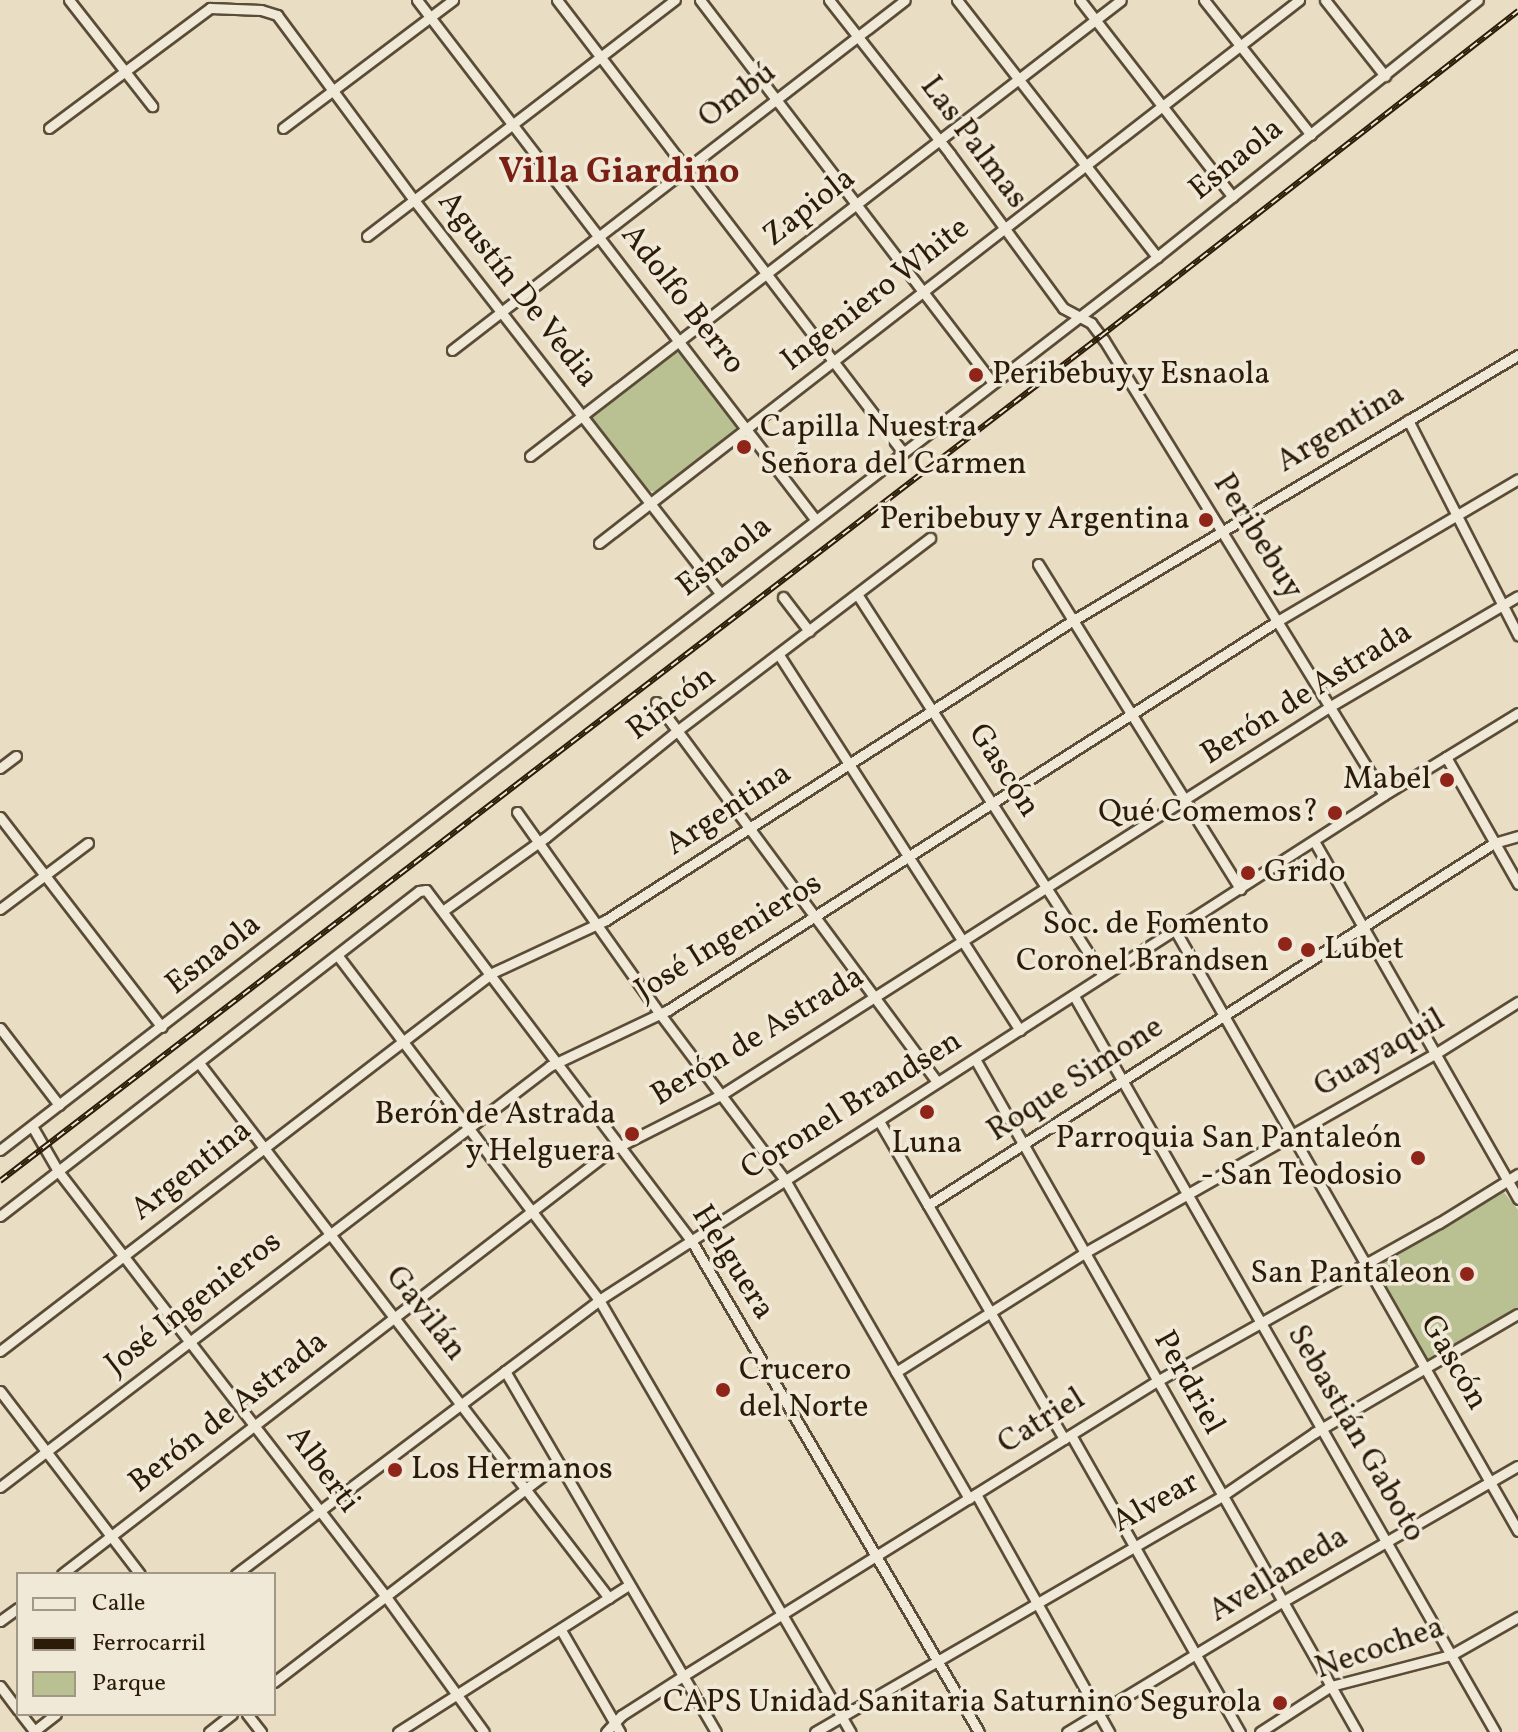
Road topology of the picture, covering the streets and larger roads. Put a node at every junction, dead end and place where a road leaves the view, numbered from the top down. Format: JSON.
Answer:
{"nodes":[{"id":1,"x":69,"y":0,"type":"edge"},
{"id":2,"x":417,"y":0,"type":"edge"},
{"id":3,"x":453,"y":0,"type":"edge"},
{"id":4,"x":557,"y":0,"type":"edge"},
{"id":5,"x":675,"y":0,"type":"edge"},
{"id":6,"x":700,"y":0,"type":"edge"},
{"id":7,"x":829,"y":0,"type":"edge"},
{"id":8,"x":905,"y":0,"type":"edge"},
{"id":9,"x":957,"y":0,"type":"edge"},
{"id":10,"x":1080,"y":0,"type":"edge"},
{"id":11,"x":1121,"y":0,"type":"edge"},
{"id":12,"x":1204,"y":0,"type":"edge"},
{"id":13,"x":1299,"y":0,"type":"edge"},
{"id":14,"x":1325,"y":0,"type":"edge"},
{"id":15,"x":1478,"y":0,"type":"edge"},
{"id":16,"x":430,"y":17,"type":"junction"},
{"id":17,"x":1095,"y":19,"type":"junction"},
{"id":18,"x":857,"y":37,"type":"junction"},
{"id":19,"x":1239,"y":47,"type":"junction"},
{"id":20,"x":602,"y":59,"type":"junction"},
{"id":21,"x":124,"y":71,"type":"junction"},
{"id":22,"x":1385,"y":76,"type":"junction"},
{"id":23,"x":1018,"y":79,"type":"junction"},
{"id":24,"x":332,"y":91,"type":"junction"},
{"id":25,"x":776,"y":100,"type":"junction"},
{"id":26,"x":152,"y":106,"type":"dead end"},
{"id":27,"x":1163,"y":107,"type":"junction"},
{"id":28,"x":512,"y":126,"type":"junction"},
{"id":29,"x":49,"y":128,"type":"dead end"},
{"id":30,"x":283,"y":128,"type":"dead end"},
{"id":31,"x":1311,"y":135,"type":"junction"},
{"id":32,"x":939,"y":141,"type":"junction"},
{"id":33,"x":1087,"y":166,"type":"junction"},
{"id":34,"x":685,"y":169,"type":"junction"},
{"id":35,"x":1233,"y":197,"type":"junction"},
{"id":36,"x":414,"y":200,"type":"junction"},
{"id":37,"x":856,"y":204,"type":"junction"},
{"id":38,"x":1005,"y":229,"type":"junction"},
{"id":39,"x":599,"y":235,"type":"junction"},
{"id":40,"x":367,"y":236,"type":"dead end"},
{"id":41,"x":1157,"y":257,"type":"junction"},
{"id":42,"x":766,"y":274,"type":"junction"},
{"id":43,"x":922,"y":292,"type":"junction"},
{"id":44,"x":500,"y":311,"type":"junction"},
{"id":45,"x":1076,"y":317,"type":"junction"},
{"id":46,"x":680,"y":339,"type":"junction"},
{"id":47,"x":452,"y":350,"type":"dead end"},
{"id":48,"x":1518,"y":355,"type":"edge"},
{"id":49,"x":833,"y":360,"type":"junction"},
{"id":50,"x":992,"y":382,"type":"junction"},
{"id":51,"x":582,"y":415,"type":"junction"},
{"id":52,"x":1408,"y":420,"type":"junction"},
{"id":53,"x":746,"y":427,"type":"junction"},
{"id":54,"x":902,"y":451,"type":"junction"},
{"id":55,"x":530,"y":456,"type":"dead end"},
{"id":56,"x":1518,"y":479,"type":"edge"},
{"id":57,"x":651,"y":501,"type":"junction"},
{"id":58,"x":1456,"y":515,"type":"junction"},
{"id":59,"x":815,"y":519,"type":"junction"},
{"id":60,"x":1221,"y":530,"type":"junction"},
{"id":61,"x":930,"y":538,"type":"dead end"},
{"id":62,"x":599,"y":543,"type":"dead end"},
{"id":63,"x":1038,"y":564,"type":"dead end"},
{"id":64,"x":720,"y":593,"type":"junction"},
{"id":65,"x":857,"y":594,"type":"junction"},
{"id":66,"x":1518,"y":596,"type":"edge"},
{"id":67,"x":783,"y":597,"type":"dead end"},
{"id":68,"x":1503,"y":605,"type":"junction"},
{"id":69,"x":1279,"y":620,"type":"junction"},
{"id":70,"x":1072,"y":621,"type":"junction"},
{"id":71,"x":809,"y":631,"type":"junction"},
{"id":72,"x":1518,"y":635,"type":"edge"},
{"id":73,"x":779,"y":655,"type":"junction"},
{"id":74,"x":656,"y":702,"type":"dead end"},
{"id":75,"x":1329,"y":707,"type":"junction"},
{"id":76,"x":933,"y":710,"type":"junction"},
{"id":77,"x":1518,"y":713,"type":"edge"},
{"id":78,"x":1130,"y":715,"type":"junction"},
{"id":79,"x":678,"y":730,"type":"junction"},
{"id":80,"x":16,"y":756,"type":"dead end"},
{"id":81,"x":1446,"y":757,"type":"junction"},
{"id":82,"x":848,"y":764,"type":"junction"},
{"id":83,"x":0,"y":768,"type":"edge"},
{"id":84,"x":1384,"y":795,"type":"junction"},
{"id":85,"x":1184,"y":799,"type":"junction"},
{"id":86,"x":992,"y":802,"type":"junction"},
{"id":87,"x":517,"y":812,"type":"dead end"},
{"id":88,"x":0,"y":817,"type":"edge"},
{"id":89,"x":751,"y":827,"type":"junction"},
{"id":90,"x":1518,"y":836,"type":"edge"},
{"id":91,"x":538,"y":841,"type":"junction"},
{"id":92,"x":1314,"y":841,"type":"junction"},
{"id":93,"x":88,"y":843,"type":"dead end"},
{"id":94,"x":1494,"y":843,"type":"junction"},
{"id":95,"x":910,"y":857,"type":"junction"},
{"id":96,"x":43,"y":875,"type":"junction"},
{"id":97,"x":1518,"y":884,"type":"edge"},
{"id":98,"x":1046,"y":887,"type":"junction"},
{"id":99,"x":1240,"y":889,"type":"junction"},
{"id":100,"x":0,"y":909,"type":"edge"},
{"id":101,"x":444,"y":910,"type":"junction"},
{"id":102,"x":814,"y":916,"type":"junction"},
{"id":103,"x":598,"y":924,"type":"junction"},
{"id":104,"x":1363,"y":927,"type":"junction"},
{"id":105,"x":1175,"y":930,"type":"junction"},
{"id":106,"x":962,"y":940,"type":"junction"},
{"id":107,"x":338,"y":956,"type":"junction"},
{"id":108,"x":492,"y":973,"type":"junction"},
{"id":109,"x":1103,"y":976,"type":"junction"},
{"id":110,"x":1074,"y":996,"type":"junction"},
{"id":111,"x":874,"y":997,"type":"junction"},
{"id":112,"x":1518,"y":1002,"type":"edge"},
{"id":113,"x":660,"y":1014,"type":"junction"},
{"id":114,"x":1225,"y":1015,"type":"junction"},
{"id":115,"x":162,"y":1027,"type":"junction"},
{"id":116,"x":0,"y":1028,"type":"edge"},
{"id":117,"x":1020,"y":1030,"type":"junction"},
{"id":118,"x":403,"y":1041,"type":"junction"},
{"id":119,"x":1435,"y":1054,"type":"junction"},
{"id":120,"x":975,"y":1059,"type":"junction"},
{"id":121,"x":558,"y":1061,"type":"junction"},
{"id":122,"x":199,"y":1063,"type":"junction"},
{"id":123,"x":937,"y":1082,"type":"junction"},
{"id":124,"x":1123,"y":1082,"type":"junction"},
{"id":125,"x":721,"y":1095,"type":"junction"},
{"id":126,"x":59,"y":1105,"type":"junction"},
{"id":127,"x":879,"y":1121,"type":"junction"},
{"id":128,"x":32,"y":1126,"type":"junction"},
{"id":129,"x":468,"y":1126,"type":"junction"},
{"id":130,"x":1292,"y":1134,"type":"junction"},
{"id":131,"x":619,"y":1146,"type":"junction"},
{"id":132,"x":1022,"y":1146,"type":"junction"},
{"id":133,"x":263,"y":1149,"type":"junction"},
{"id":134,"x":0,"y":1150,"type":"edge"},
{"id":135,"x":58,"y":1171,"type":"junction"},
{"id":136,"x":1518,"y":1174,"type":"edge"},
{"id":137,"x":785,"y":1180,"type":"junction"},
{"id":138,"x":1507,"y":1181,"type":"junction"},
{"id":139,"x":1188,"y":1193,"type":"junction"},
{"id":140,"x":1518,"y":1199,"type":"edge"},
{"id":141,"x":928,"y":1205,"type":"junction"},
{"id":142,"x":532,"y":1212,"type":"junction"},
{"id":143,"x":0,"y":1216,"type":"edge"},
{"id":144,"x":328,"y":1234,"type":"junction"},
{"id":145,"x":691,"y":1240,"type":"junction"},
{"id":146,"x":1084,"y":1253,"type":"junction"},
{"id":147,"x":124,"y":1256,"type":"junction"},
{"id":148,"x":1366,"y":1264,"type":"junction"},
{"id":149,"x":599,"y":1300,"type":"junction"},
{"id":150,"x":988,"y":1311,"type":"junction"},
{"id":151,"x":1518,"y":1314,"type":"edge"},
{"id":152,"x":394,"y":1317,"type":"junction"},
{"id":153,"x":1262,"y":1323,"type":"junction"},
{"id":154,"x":189,"y":1340,"type":"junction"},
{"id":155,"x":0,"y":1351,"type":"edge"},
{"id":156,"x":1426,"y":1369,"type":"junction"},
{"id":157,"x":505,"y":1371,"type":"junction"},
{"id":158,"x":896,"y":1372,"type":"junction"},
{"id":159,"x":1157,"y":1381,"type":"junction"},
{"id":160,"x":0,"y":1391,"type":"edge"},
{"id":161,"x":462,"y":1403,"type":"junction"},
{"id":162,"x":255,"y":1426,"type":"junction"},
{"id":163,"x":1321,"y":1429,"type":"junction"},
{"id":164,"x":1068,"y":1437,"type":"junction"},
{"id":165,"x":47,"y":1452,"type":"junction"},
{"id":166,"x":559,"y":1463,"type":"junction"},
{"id":167,"x":1518,"y":1466,"type":"edge"},
{"id":168,"x":1490,"y":1482,"type":"junction"},
{"id":169,"x":0,"y":1487,"type":"edge"},
{"id":170,"x":524,"y":1490,"type":"junction"},
{"id":171,"x":1222,"y":1496,"type":"junction"},
{"id":172,"x":973,"y":1497,"type":"junction"},
{"id":173,"x":320,"y":1511,"type":"junction"},
{"id":174,"x":1518,"y":1531,"type":"edge"},
{"id":175,"x":111,"y":1536,"type":"junction"},
{"id":176,"x":1387,"y":1542,"type":"junction"},
{"id":177,"x":1134,"y":1545,"type":"junction"},
{"id":178,"x":879,"y":1555,"type":"junction"},
{"id":179,"x":65,"y":1572,"type":"edge"},
{"id":180,"x":138,"y":1572,"type":"edge"},
{"id":181,"x":239,"y":1572,"type":"edge"},
{"id":182,"x":629,"y":1585,"type":"junction"},
{"id":183,"x":384,"y":1594,"type":"junction"},
{"id":184,"x":609,"y":1598,"type":"junction"},
{"id":185,"x":1039,"y":1601,"type":"junction"},
{"id":186,"x":1282,"y":1602,"type":"junction"},
{"id":187,"x":783,"y":1613,"type":"junction"},
{"id":188,"x":1518,"y":1617,"type":"edge"},
{"id":189,"x":561,"y":1630,"type":"junction"},
{"id":190,"x":1195,"y":1655,"type":"junction"},
{"id":191,"x":1451,"y":1655,"type":"junction"},
{"id":192,"x":938,"y":1660,"type":"junction"},
{"id":193,"x":683,"y":1676,"type":"junction"},
{"id":194,"x":276,"y":1680,"type":"edge"},
{"id":195,"x":0,"y":1686,"type":"edge"},
{"id":196,"x":1331,"y":1686,"type":"junction"},
{"id":197,"x":458,"y":1694,"type":"junction"},
{"id":198,"x":16,"y":1707,"type":"edge"},
{"id":199,"x":1099,"y":1713,"type":"junction"},
{"id":200,"x":54,"y":1716,"type":"edge"},
{"id":201,"x":229,"y":1716,"type":"edge"},
{"id":202,"x":249,"y":1716,"type":"edge"},
{"id":203,"x":841,"y":1717,"type":"junction"},
{"id":204,"x":618,"y":1727,"type":"edge"},
{"id":205,"x":34,"y":1732,"type":"edge"},
{"id":206,"x":209,"y":1732,"type":"edge"},
{"id":207,"x":261,"y":1732,"type":"edge"},
{"id":208,"x":398,"y":1732,"type":"edge"},
{"id":209,"x":484,"y":1732,"type":"edge"},
{"id":210,"x":606,"y":1732,"type":"edge"},
{"id":211,"x":716,"y":1732,"type":"edge"},
{"id":212,"x":815,"y":1732,"type":"edge"},
{"id":213,"x":850,"y":1732,"type":"edge"},
{"id":214,"x":979,"y":1732,"type":"edge"},
{"id":215,"x":1067,"y":1732,"type":"edge"},
{"id":216,"x":1109,"y":1732,"type":"edge"},
{"id":217,"x":1240,"y":1732,"type":"edge"},
{"id":218,"x":1260,"y":1732,"type":"edge"},
{"id":219,"x":1357,"y":1732,"type":"edge"},
{"id":220,"x":1495,"y":1732,"type":"edge"}],
"edges":[{"from":1,"to":21,"type":"street"},
{"from":2,"to":16,"type":"street","name":"Adolfo Berro"},
{"from":3,"to":16,"type":"street"},
{"from":4,"to":20,"type":"street"},
{"from":5,"to":20,"type":"street"},
{"from":6,"to":25,"type":"street"},
{"from":7,"to":18,"type":"street","name":"Las Palmas"},
{"from":8,"to":18,"type":"street","name":"Ombú"},
{"from":9,"to":23,"type":"street"},
{"from":10,"to":17,"type":"street"},
{"from":11,"to":17,"type":"street","name":"Zapiola"},
{"from":12,"to":19,"type":"street"},
{"from":13,"to":19,"type":"street","name":"Ingeniero White"},
{"from":14,"to":22,"type":"street"},
{"from":15,"to":22,"type":"street","name":"Esnaola"},
{"from":16,"to":24,"type":"street"},
{"from":16,"to":28,"type":"street","name":"Adolfo Berro"},
{"from":17,"to":23,"type":"street","name":"Zapiola"},
{"from":17,"to":27,"type":"street"},
{"from":18,"to":25,"type":"street","name":"Ombú"},
{"from":18,"to":32,"type":"street","name":"Las Palmas"},
{"from":19,"to":27,"type":"street","name":"Ingeniero White"},
{"from":19,"to":31,"type":"street"},
{"from":20,"to":28,"type":"street"},
{"from":20,"to":34,"type":"street"},
{"from":21,"to":24,"type":"street","name":"Agustín De Vedia"},
{"from":21,"to":26,"type":"street"},
{"from":21,"to":29,"type":"street"},
{"from":22,"to":31,"type":"street","name":"Esnaola"},
{"from":23,"to":32,"type":"street","name":"Zapiola"},
{"from":23,"to":33,"type":"street"},
{"from":24,"to":30,"type":"street"},
{"from":24,"to":36,"type":"street","name":"Agustín De Vedia"},
{"from":25,"to":34,"type":"street","name":"Ombú"},
{"from":25,"to":37,"type":"street"},
{"from":27,"to":33,"type":"street","name":"Ingeniero White"},
{"from":27,"to":35,"type":"street"},
{"from":28,"to":36,"type":"street"},
{"from":28,"to":39,"type":"street","name":"Adolfo Berro"},
{"from":31,"to":35,"type":"street","name":"Esnaola"},
{"from":32,"to":37,"type":"street","name":"Zapiola"},
{"from":32,"to":38,"type":"street","name":"Las Palmas"},
{"from":33,"to":38,"type":"street","name":"Ingeniero White"},
{"from":33,"to":41,"type":"street"},
{"from":34,"to":39,"type":"street","name":"Ombú"},
{"from":34,"to":42,"type":"street"},
{"from":35,"to":41,"type":"street","name":"Esnaola"},
{"from":36,"to":40,"type":"street"},
{"from":36,"to":44,"type":"street","name":"Agustín De Vedia"},
{"from":37,"to":42,"type":"street","name":"Zapiola"},
{"from":37,"to":43,"type":"street"},
{"from":38,"to":43,"type":"street","name":"Ingeniero White"},
{"from":38,"to":45,"type":"street","name":"Las Palmas"},
{"from":39,"to":44,"type":"street","name":"Ombú"},
{"from":39,"to":46,"type":"street","name":"Adolfo Berro"},
{"from":41,"to":45,"type":"street","name":"Esnaola"},
{"from":42,"to":46,"type":"street","name":"Zapiola"},
{"from":42,"to":49,"type":"street"},
{"from":43,"to":49,"type":"street","name":"Ingeniero White"},
{"from":43,"to":50,"type":"street"},
{"from":44,"to":47,"type":"street","name":"Ombú"},
{"from":44,"to":51,"type":"street","name":"Agustín De Vedia"},
{"from":45,"to":50,"type":"street","name":"Esnaola"},
{"from":45,"to":60,"type":"street","name":"Peribebuy"},
{"from":46,"to":51,"type":"street","name":"Zapiola"},
{"from":46,"to":53,"type":"street","name":"Adolfo Berro"},
{"from":48,"to":52,"type":"street","name":"Argentina"},
{"from":49,"to":53,"type":"street","name":"Ingeniero White"},
{"from":49,"to":54,"type":"street"},
{"from":50,"to":54,"type":"street","name":"Esnaola"},
{"from":51,"to":55,"type":"street","name":"Zapiola"},
{"from":51,"to":57,"type":"street","name":"Agustín De Vedia"},
{"from":52,"to":58,"type":"street"},
{"from":52,"to":60,"type":"street","name":"Argentina"},
{"from":53,"to":57,"type":"street","name":"Ingeniero White"},
{"from":53,"to":59,"type":"street","name":"Adolfo Berro"},
{"from":54,"to":59,"type":"street","name":"Esnaola"},
{"from":56,"to":58,"type":"street","name":"José Ingenieros"},
{"from":57,"to":62,"type":"street","name":"Ingeniero White"},
{"from":57,"to":64,"type":"street","name":"Agustín De Vedia"},
{"from":58,"to":68,"type":"street"},
{"from":58,"to":69,"type":"street","name":"José Ingenieros"},
{"from":59,"to":64,"type":"street","name":"Esnaola"},
{"from":60,"to":69,"type":"street","name":"Peribebuy"},
{"from":60,"to":70,"type":"street","name":"Argentina"},
{"from":61,"to":65,"type":"street","name":"Rincón"},
{"from":63,"to":70,"type":"street"},
{"from":64,"to":115,"type":"street","name":"Esnaola"},
{"from":65,"to":71,"type":"street","name":"Rincón"},
{"from":65,"to":76,"type":"street","name":"Gascón"},
{"from":66,"to":68,"type":"street","name":"Berón de Astrada"},
{"from":67,"to":71,"type":"street"},
{"from":68,"to":72,"type":"street"},
{"from":68,"to":75,"type":"street","name":"Berón de Astrada"},
{"from":69,"to":75,"type":"street","name":"Peribebuy"},
{"from":69,"to":78,"type":"street","name":"José Ingenieros"},
{"from":70,"to":76,"type":"street","name":"Argentina"},
{"from":70,"to":78,"type":"street"},
{"from":71,"to":73,"type":"street","name":"Rincón"},
{"from":73,"to":79,"type":"street","name":"Rincón"},
{"from":73,"to":82,"type":"street"},
{"from":74,"to":79,"type":"street"},
{"from":75,"to":84,"type":"street","name":"Peribebuy"},
{"from":75,"to":85,"type":"street","name":"Berón de Astrada"},
{"from":76,"to":82,"type":"street","name":"Argentina"},
{"from":76,"to":86,"type":"street","name":"Gascón"},
{"from":77,"to":81,"type":"street","name":"Coronel Brandsen"},
{"from":78,"to":85,"type":"street"},
{"from":78,"to":86,"type":"street","name":"José Ingenieros"},
{"from":79,"to":89,"type":"street"},
{"from":79,"to":91,"type":"street","name":"Rincón"},
{"from":80,"to":83,"type":"street"},
{"from":81,"to":84,"type":"street","name":"Coronel Brandsen"},
{"from":81,"to":94,"type":"street"},
{"from":82,"to":89,"type":"street","name":"Argentina"},
{"from":82,"to":95,"type":"street"},
{"from":84,"to":92,"type":"street","name":"Coronel Brandsen"},
{"from":85,"to":98,"type":"street","name":"Berón de Astrada"},
{"from":85,"to":99,"type":"street"},
{"from":86,"to":95,"type":"street","name":"José Ingenieros"},
{"from":86,"to":98,"type":"street","name":"Gascón"},
{"from":87,"to":91,"type":"street"},
{"from":88,"to":96,"type":"street"},
{"from":89,"to":102,"type":"street"},
{"from":89,"to":103,"type":"street","name":"Argentina"},
{"from":90,"to":94,"type":"street","name":"Roque Simone"},
{"from":91,"to":101,"type":"street","name":"Rincón"},
{"from":91,"to":103,"type":"street"},
{"from":92,"to":99,"type":"street","name":"Coronel Brandsen"},
{"from":92,"to":104,"type":"street"},
{"from":93,"to":96,"type":"street"},
{"from":94,"to":97,"type":"street"},
{"from":94,"to":104,"type":"street","name":"Roque Simone"},
{"from":95,"to":102,"type":"street","name":"José Ingenieros"},
{"from":95,"to":106,"type":"street"},
{"from":96,"to":100,"type":"street"},
{"from":96,"to":115,"type":"street"},
{"from":98,"to":106,"type":"street","name":"Berón de Astrada"},
{"from":98,"to":109,"type":"street","name":"Gascón"},
{"from":99,"to":105,"type":"street","name":"Coronel Brandsen"},
{"from":101,"to":107,"type":"street","name":"Helguera"},
{"from":101,"to":108,"type":"street","name":"Helguera"},
{"from":102,"to":111,"type":"street"},
{"from":102,"to":113,"type":"street","name":"José Ingenieros"},
{"from":103,"to":108,"type":"street","name":"Argentina"},
{"from":103,"to":113,"type":"street"},
{"from":104,"to":114,"type":"street","name":"Roque Simone"},
{"from":104,"to":119,"type":"street"},
{"from":105,"to":109,"type":"street","name":"Coronel Brandsen"},
{"from":105,"to":114,"type":"street","name":"Gascón"},
{"from":106,"to":111,"type":"street","name":"Berón de Astrada"},
{"from":106,"to":117,"type":"street"},
{"from":107,"to":118,"type":"street"},
{"from":107,"to":122,"type":"street"},
{"from":108,"to":118,"type":"street","name":"Argentina"},
{"from":108,"to":121,"type":"street","name":"Helguera"},
{"from":109,"to":110,"type":"street","name":"Coronel Brandsen"},
{"from":110,"to":117,"type":"street","name":"Coronel Brandsen"},
{"from":110,"to":124,"type":"street","name":"Sebastián Gaboto"},
{"from":111,"to":123,"type":"street"},
{"from":111,"to":125,"type":"street","name":"Berón de Astrada"},
{"from":112,"to":119,"type":"street","name":"Guayaquil"},
{"from":113,"to":121,"type":"street","name":"José Ingenieros"},
{"from":113,"to":125,"type":"street"},
{"from":114,"to":124,"type":"street","name":"Roque Simone"},
{"from":114,"to":130,"type":"street","name":"Gascón"},
{"from":115,"to":126,"type":"street","name":"Esnaola"},
{"from":116,"to":126,"type":"street"},
{"from":117,"to":120,"type":"street","name":"Coronel Brandsen"},
{"from":118,"to":129,"type":"street"},
{"from":118,"to":133,"type":"street","name":"Argentina"},
{"from":119,"to":130,"type":"street","name":"Guayaquil"},
{"from":119,"to":138,"type":"street"},
{"from":120,"to":123,"type":"street","name":"Coronel Brandsen"},
{"from":120,"to":132,"type":"street","name":"Perdriel"},
{"from":121,"to":129,"type":"street","name":"José Ingenieros"},
{"from":121,"to":131,"type":"street","name":"Helguera"},
{"from":122,"to":133,"type":"street","name":"Gavilán"},
{"from":122,"to":135,"type":"street"},
{"from":123,"to":127,"type":"street","name":"Coronel Brandsen"},
{"from":124,"to":132,"type":"street","name":"Roque Simone"},
{"from":124,"to":139,"type":"street","name":"Sebastián Gaboto"},
{"from":125,"to":131,"type":"street","name":"Berón de Astrada"},
{"from":125,"to":137,"type":"street"},
{"from":126,"to":128,"type":"street","name":"Esnaola"},
{"from":127,"to":137,"type":"street","name":"Coronel Brandsen"},
{"from":127,"to":141,"type":"street"},
{"from":128,"to":134,"type":"street","name":"Esnaola"},
{"from":128,"to":135,"type":"street","name":"Alberti"},
{"from":129,"to":142,"type":"street"},
{"from":129,"to":144,"type":"street","name":"José Ingenieros"},
{"from":130,"to":139,"type":"street","name":"Guayaquil"},
{"from":130,"to":148,"type":"street","name":"Gascón"},
{"from":131,"to":142,"type":"street","name":"Berón de Astrada"},
{"from":131,"to":145,"type":"street","name":"Helguera"},
{"from":132,"to":141,"type":"street","name":"Roque Simone"},
{"from":132,"to":146,"type":"street","name":"Perdriel"},
{"from":133,"to":144,"type":"street","name":"Gavilán"},
{"from":133,"to":147,"type":"street","name":"Argentina"},
{"from":135,"to":143,"type":"street"},
{"from":135,"to":147,"type":"street","name":"Alberti"},
{"from":136,"to":138,"type":"street","name":"Catriel"},
{"from":137,"to":145,"type":"street","name":"Coronel Brandsen"},
{"from":137,"to":158,"type":"street"},
{"from":138,"to":140,"type":"street"},
{"from":138,"to":148,"type":"street","name":"Catriel"},
{"from":139,"to":146,"type":"street","name":"Guayaquil"},
{"from":139,"to":153,"type":"street","name":"Sebastián Gaboto"},
{"from":141,"to":150,"type":"street"},
{"from":142,"to":149,"type":"street"},
{"from":142,"to":152,"type":"street","name":"Berón de Astrada"},
{"from":144,"to":152,"type":"street","name":"Gavilán"},
{"from":144,"to":154,"type":"street","name":"José Ingenieros"},
{"from":145,"to":149,"type":"street","name":"Coronel Brandsen"},
{"from":145,"to":178,"type":"street","name":"Helguera"},
{"from":146,"to":150,"type":"street","name":"Guayaquil"},
{"from":146,"to":159,"type":"street","name":"Perdriel"},
{"from":147,"to":154,"type":"street","name":"Alberti"},
{"from":147,"to":155,"type":"street","name":"Argentina"},
{"from":148,"to":153,"type":"street","name":"Catriel"},
{"from":148,"to":156,"type":"street","name":"Gascón"},
{"from":149,"to":157,"type":"street","name":"Coronel Brandsen"},
{"from":149,"to":187,"type":"street"},
{"from":150,"to":158,"type":"street","name":"Guayaquil"},
{"from":150,"to":164,"type":"street"},
{"from":151,"to":156,"type":"street","name":"Alvear"},
{"from":152,"to":161,"type":"street","name":"Gavilán"},
{"from":152,"to":162,"type":"street","name":"Berón de Astrada"},
{"from":153,"to":159,"type":"street","name":"Catriel"},
{"from":153,"to":163,"type":"street","name":"Sebastián Gaboto"},
{"from":154,"to":162,"type":"street","name":"Alberti"},
{"from":154,"to":165,"type":"street","name":"José Ingenieros"},
{"from":156,"to":163,"type":"street","name":"Alvear"},
{"from":156,"to":168,"type":"street","name":"Gascón"},
{"from":157,"to":161,"type":"street","name":"Coronel Brandsen"},
{"from":157,"to":166,"type":"street"},
{"from":158,"to":172,"type":"street"},
{"from":159,"to":164,"type":"street","name":"Catriel"},
{"from":159,"to":171,"type":"street","name":"Perdriel"},
{"from":160,"to":165,"type":"street"},
{"from":161,"to":170,"type":"street","name":"Gavilán"},
{"from":161,"to":173,"type":"street","name":"Coronel Brandsen"},
{"from":162,"to":173,"type":"street","name":"Alberti"},
{"from":162,"to":175,"type":"street","name":"Berón de Astrada"},
{"from":163,"to":171,"type":"street","name":"Alvear"},
{"from":163,"to":176,"type":"street","name":"Sebastián Gaboto"},
{"from":164,"to":172,"type":"street","name":"Catriel"},
{"from":164,"to":177,"type":"street"},
{"from":165,"to":169,"type":"street","name":"José Ingenieros"},
{"from":165,"to":175,"type":"street"},
{"from":166,"to":170,"type":"street"},
{"from":166,"to":182,"type":"street"},
{"from":167,"to":168,"type":"street","name":"Avellaneda"},
{"from":168,"to":174,"type":"street","name":"Gascón"},
{"from":168,"to":176,"type":"street","name":"Avellaneda"},
{"from":170,"to":183,"type":"street"},
{"from":170,"to":184,"type":"street","name":"Gavilán"},
{"from":171,"to":177,"type":"street","name":"Alvear"},
{"from":171,"to":186,"type":"street","name":"Perdriel"},
{"from":172,"to":178,"type":"street","name":"Catriel"},
{"from":172,"to":185,"type":"street"},
{"from":173,"to":181,"type":"street","name":"Coronel Brandsen"},
{"from":173,"to":183,"type":"street","name":"Alberti"},
{"from":175,"to":179,"type":"street","name":"Berón de Astrada"},
{"from":175,"to":180,"type":"street"},
{"from":176,"to":186,"type":"street","name":"Avellaneda"},
{"from":176,"to":191,"type":"street","name":"Sebastián Gaboto"},
{"from":177,"to":185,"type":"street","name":"Alvear"},
{"from":177,"to":190,"type":"street"},
{"from":178,"to":187,"type":"street","name":"Catriel"},
{"from":178,"to":192,"type":"street","name":"Helguera"},
{"from":182,"to":184,"type":"street"},
{"from":182,"to":193,"type":"street"},
{"from":183,"to":194,"type":"street"},
{"from":183,"to":197,"type":"street","name":"Alberti"},
{"from":184,"to":189,"type":"street"},
{"from":185,"to":192,"type":"street","name":"Alvear"},
{"from":185,"to":199,"type":"street"},
{"from":186,"to":190,"type":"street","name":"Avellaneda"},
{"from":186,"to":196,"type":"street","name":"Perdriel"},
{"from":187,"to":193,"type":"street","name":"Catriel"},
{"from":187,"to":203,"type":"street"},
{"from":188,"to":191,"type":"street","name":"Necochea"},
{"from":189,"to":197,"type":"street"},
{"from":189,"to":204,"type":"street"},
{"from":190,"to":199,"type":"street","name":"Avellaneda"},
{"from":190,"to":217,"type":"street"},
{"from":191,"to":196,"type":"street","name":"Necochea"},
{"from":191,"to":220,"type":"street","name":"Sebastián Gaboto"},
{"from":192,"to":203,"type":"street","name":"Alvear"},
{"from":192,"to":214,"type":"street","name":"Helguera"},
{"from":193,"to":204,"type":"street","name":"Catriel"},
{"from":193,"to":211,"type":"street"},
{"from":195,"to":198,"type":"street"},
{"from":196,"to":218,"type":"street","name":"Necochea"},
{"from":196,"to":219,"type":"street","name":"Perdriel"},
{"from":197,"to":208,"type":"street"},
{"from":197,"to":209,"type":"street","name":"Alberti"},
{"from":199,"to":215,"type":"street","name":"Avellaneda"},
{"from":199,"to":216,"type":"street"},
{"from":200,"to":205,"type":"street"},
{"from":201,"to":206,"type":"street"},
{"from":202,"to":207,"type":"street"},
{"from":203,"to":212,"type":"street","name":"Alvear"},
{"from":203,"to":213,"type":"street"},
{"from":204,"to":210,"type":"street","name":"Catriel"}]}
